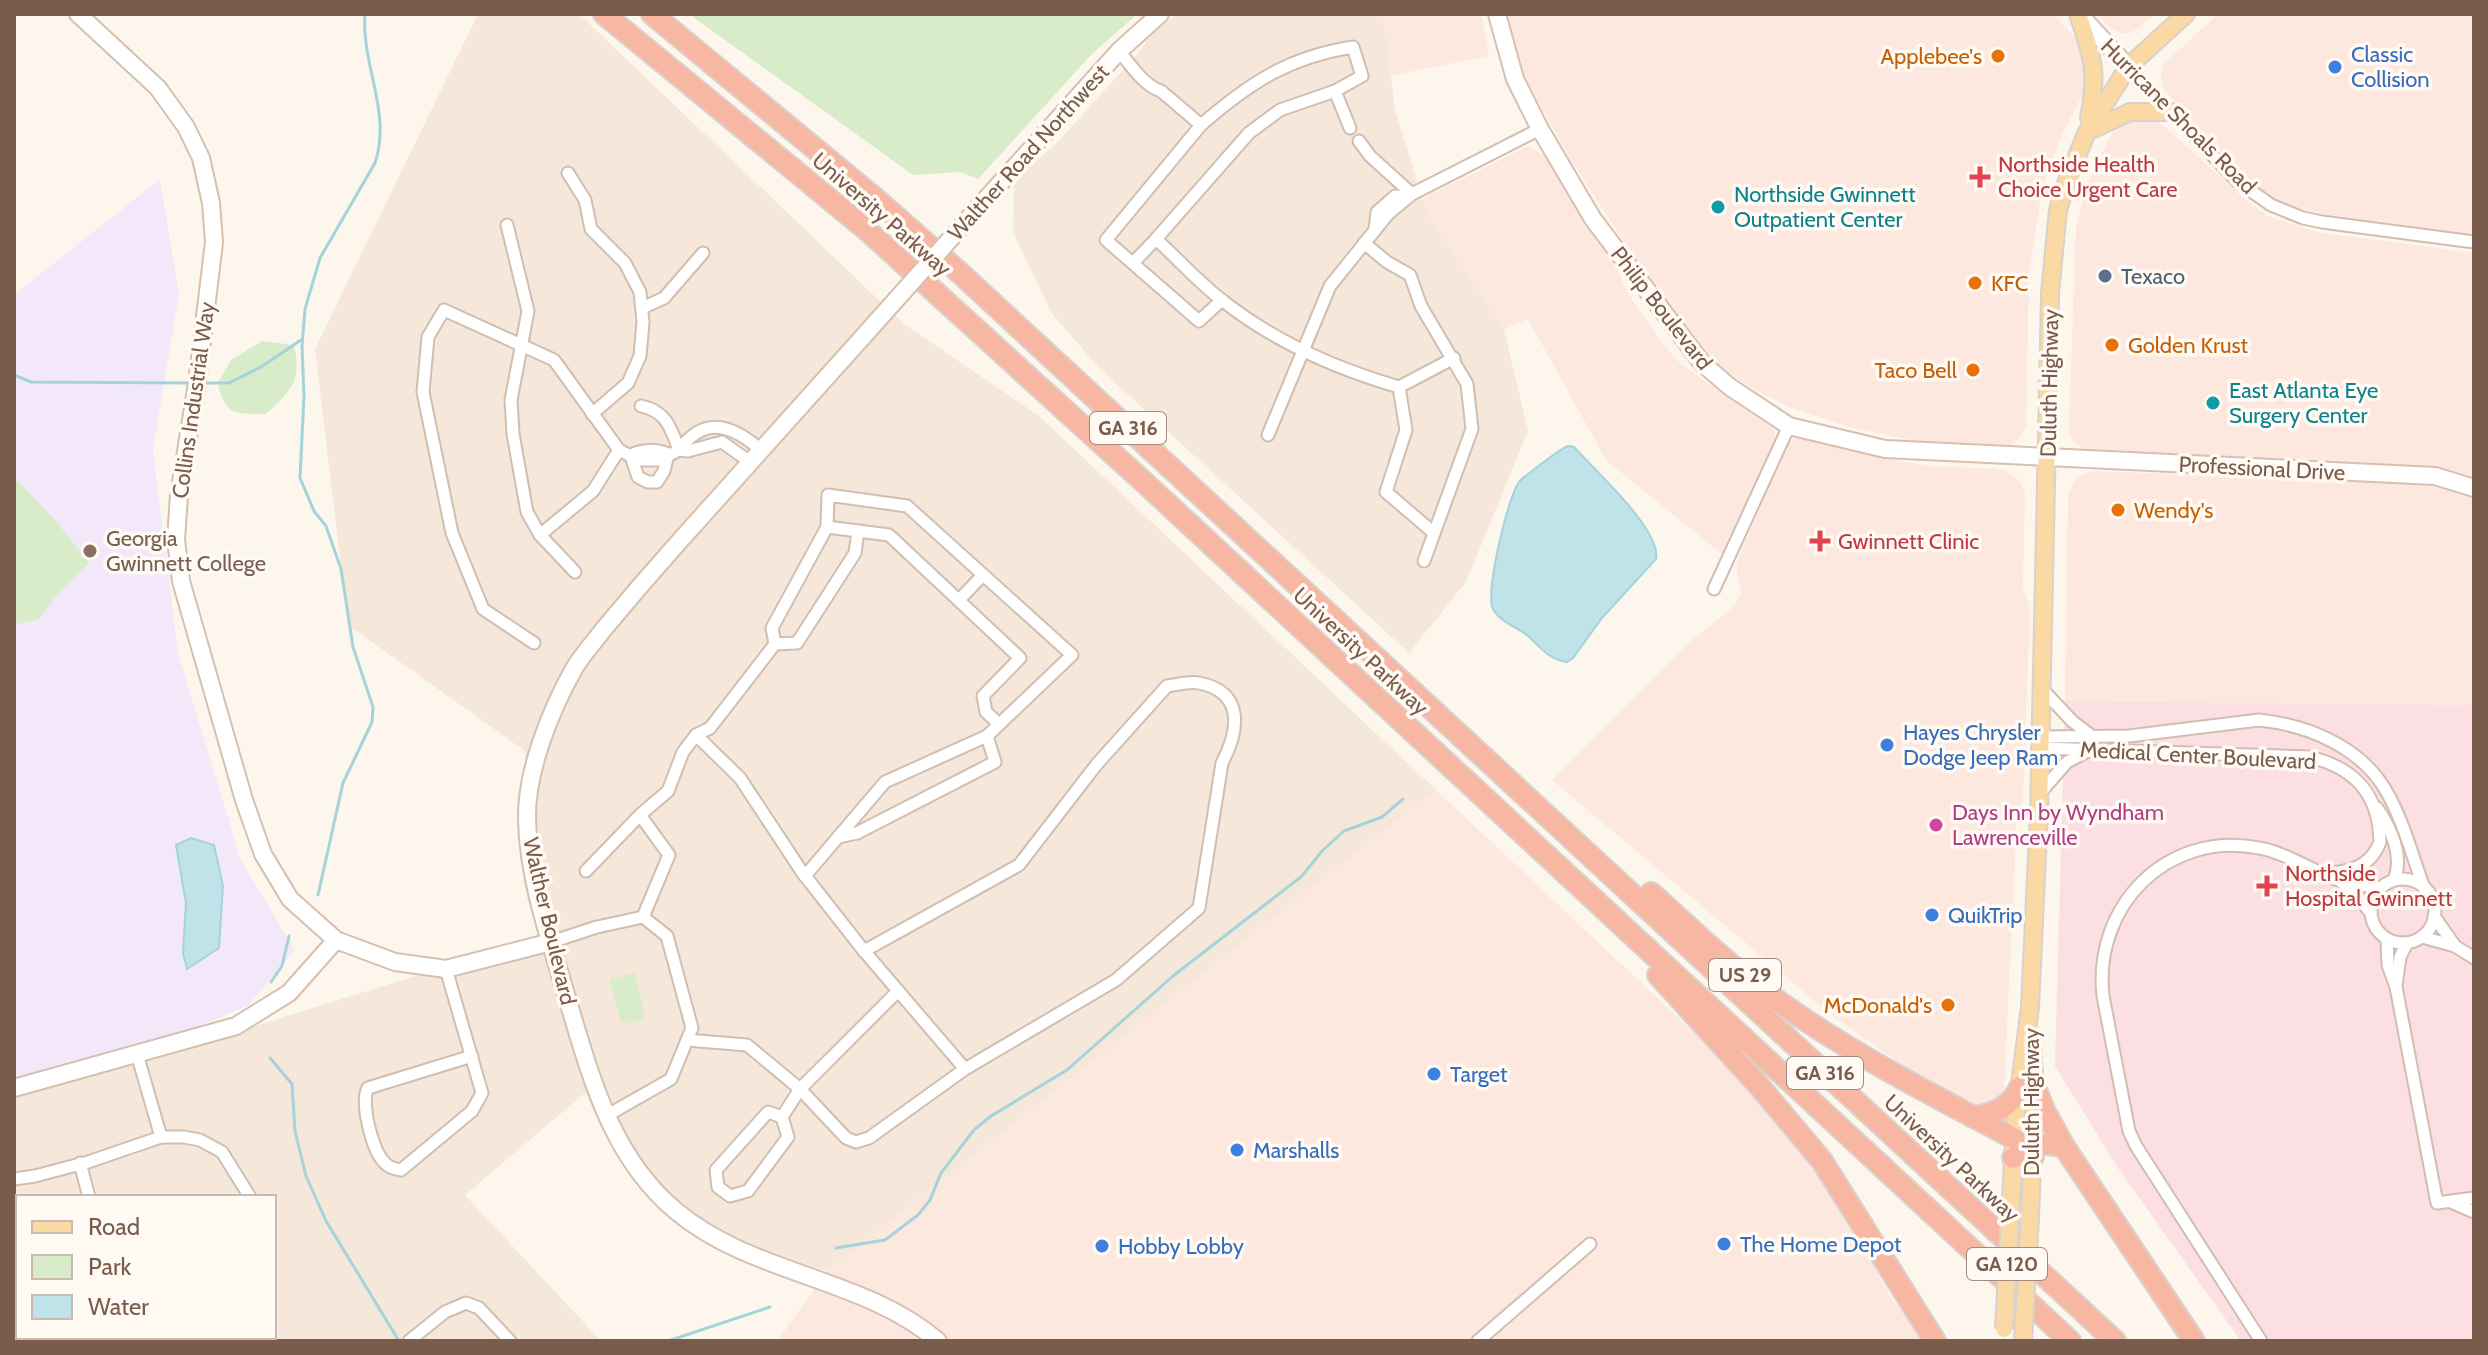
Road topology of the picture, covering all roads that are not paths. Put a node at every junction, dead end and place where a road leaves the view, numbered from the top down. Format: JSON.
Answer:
{"nodes":[{"id":1,"x":78,"y":14,"type":"edge"},
{"id":2,"x":604,"y":14,"type":"edge"},
{"id":3,"x":652,"y":14,"type":"edge"},
{"id":4,"x":1160,"y":14,"type":"edge"},
{"id":5,"x":1497,"y":14,"type":"edge"},
{"id":6,"x":2079,"y":14,"type":"edge"},
{"id":7,"x":2186,"y":14,"type":"edge"},
{"id":8,"x":1121,"y":49,"type":"junction"},
{"id":9,"x":2128,"y":67,"type":"junction"},
{"id":10,"x":1335,"y":91,"type":"junction"},
{"id":11,"x":2172,"y":112,"type":"junction"},
{"id":12,"x":1201,"y":125,"type":"junction"},
{"id":13,"x":1350,"y":128,"type":"dead end"},
{"id":14,"x":1540,"y":129,"type":"junction"},
{"id":15,"x":2087,"y":132,"type":"junction"},
{"id":16,"x":1359,"y":141,"type":"dead end"},
{"id":17,"x":568,"y":173,"type":"dead end"},
{"id":18,"x":1410,"y":196,"type":"junction"},
{"id":19,"x":507,"y":225,"type":"dead end"},
{"id":20,"x":1156,"y":239,"type":"junction"},
{"id":21,"x":2474,"y":242,"type":"edge"},
{"id":22,"x":1364,"y":243,"type":"junction"},
{"id":23,"x":703,"y":253,"type":"dead end"},
{"id":24,"x":1133,"y":263,"type":"junction"},
{"id":25,"x":1222,"y":300,"type":"junction"},
{"id":26,"x":642,"y":308,"type":"junction"},
{"id":27,"x":869,"y":330,"type":"joint"},
{"id":28,"x":522,"y":345,"type":"junction"},
{"id":29,"x":1303,"y":351,"type":"junction"},
{"id":30,"x":1454,"y":358,"type":"junction"},
{"id":31,"x":1399,"y":387,"type":"junction"},
{"id":32,"x":641,"y":406,"type":"dead end"},
{"id":33,"x":592,"y":414,"type":"junction"},
{"id":34,"x":1789,"y":426,"type":"junction"},
{"id":35,"x":1268,"y":435,"type":"dead end"},
{"id":36,"x":619,"y":450,"type":"junction"},
{"id":37,"x":673,"y":452,"type":"junction"},
{"id":38,"x":631,"y":455,"type":"junction"},
{"id":39,"x":755,"y":456,"type":"junction"},
{"id":40,"x":2047,"y":457,"type":"junction"},
{"id":41,"x":2474,"y":488,"type":"edge"},
{"id":42,"x":827,"y":527,"type":"junction"},
{"id":43,"x":858,"y":531,"type":"junction"},
{"id":44,"x":1434,"y":533,"type":"junction"},
{"id":45,"x":540,"y":535,"type":"junction"},
{"id":46,"x":1424,"y":561,"type":"dead end"},
{"id":47,"x":575,"y":572,"type":"dead end"},
{"id":48,"x":983,"y":575,"type":"junction"},
{"id":49,"x":1714,"y":589,"type":"dead end"},
{"id":50,"x":959,"y":600,"type":"junction"},
{"id":51,"x":534,"y":643,"type":"dead end"},
{"id":52,"x":775,"y":644,"type":"junction"},
{"id":53,"x":2042,"y":689,"type":"junction"},
{"id":54,"x":999,"y":724,"type":"junction"},
{"id":55,"x":696,"y":735,"type":"junction"},
{"id":56,"x":987,"y":736,"type":"junction"},
{"id":57,"x":2041,"y":742,"type":"junction"},
{"id":58,"x":2094,"y":743,"type":"junction"},
{"id":59,"x":2039,"y":795,"type":"junction"},
{"id":60,"x":2370,"y":798,"type":"junction"},
{"id":61,"x":1536,"y":805,"type":"junction"},
{"id":62,"x":640,"y":815,"type":"junction"},
{"id":63,"x":838,"y":837,"type":"junction"},
{"id":64,"x":586,"y":871,"type":"dead end"},
{"id":65,"x":2325,"y":874,"type":"junction"},
{"id":66,"x":805,"y":876,"type":"junction"},
{"id":67,"x":2338,"y":880,"type":"junction"},
{"id":68,"x":2394,"y":880,"type":"junction"},
{"id":69,"x":2381,"y":888,"type":"junction"},
{"id":70,"x":2424,"y":888,"type":"junction"},
{"id":71,"x":1596,"y":902,"type":"junction"},
{"id":72,"x":2371,"y":913,"type":"junction"},
{"id":73,"x":2434,"y":916,"type":"junction"},
{"id":74,"x":643,"y":917,"type":"junction"},
{"id":75,"x":2422,"y":937,"type":"junction"},
{"id":76,"x":2387,"y":939,"type":"junction"},
{"id":77,"x":336,"y":940,"type":"junction"},
{"id":78,"x":551,"y":942,"type":"junction"},
{"id":79,"x":2407,"y":943,"type":"junction"},
{"id":80,"x":2455,"y":946,"type":"junction"},
{"id":81,"x":864,"y":951,"type":"junction"},
{"id":82,"x":2474,"y":958,"type":"edge"},
{"id":83,"x":446,"y":969,"type":"junction"},
{"id":84,"x":2396,"y":987,"type":"junction"},
{"id":85,"x":898,"y":991,"type":"junction"},
{"id":86,"x":687,"y":1040,"type":"junction"},
{"id":87,"x":137,"y":1054,"type":"junction"},
{"id":88,"x":472,"y":1056,"type":"junction"},
{"id":89,"x":965,"y":1069,"type":"junction"},
{"id":90,"x":2027,"y":1087,"type":"junction"},
{"id":91,"x":14,"y":1088,"type":"edge"},
{"id":92,"x":800,"y":1089,"type":"junction"},
{"id":93,"x":606,"y":1116,"type":"junction"},
{"id":94,"x":782,"y":1117,"type":"junction"},
{"id":95,"x":1973,"y":1117,"type":"junction"},
{"id":96,"x":161,"y":1137,"type":"junction"},
{"id":97,"x":2065,"y":1148,"type":"junction"},
{"id":98,"x":2024,"y":1150,"type":"junction"},
{"id":99,"x":80,"y":1163,"type":"junction"},
{"id":100,"x":14,"y":1179,"type":"edge"},
{"id":101,"x":88,"y":1195,"type":"edge"},
{"id":102,"x":249,"y":1195,"type":"edge"},
{"id":103,"x":2474,"y":1198,"type":"edge"},
{"id":104,"x":2451,"y":1202,"type":"junction"},
{"id":105,"x":2474,"y":1212,"type":"edge"},
{"id":106,"x":1590,"y":1244,"type":"dead end"},
{"id":107,"x":2004,"y":1335,"type":"edge"},
{"id":108,"x":409,"y":1341,"type":"edge"},
{"id":109,"x":510,"y":1341,"type":"edge"},
{"id":110,"x":938,"y":1341,"type":"edge"},
{"id":111,"x":1478,"y":1341,"type":"edge"},
{"id":112,"x":1935,"y":1341,"type":"edge"},
{"id":113,"x":2023,"y":1341,"type":"edge"},
{"id":114,"x":2070,"y":1341,"type":"edge"},
{"id":115,"x":2115,"y":1341,"type":"edge"},
{"id":116,"x":2194,"y":1341,"type":"edge"},
{"id":117,"x":2261,"y":1341,"type":"edge"}],
"edges":[{"from":1,"to":77,"type":"street","name":"Collins Industrial Way"},
{"from":2,"to":71,"type":"highway","name":"University Parkway","number":"GA 316"},
{"from":3,"to":61,"type":"highway","name":"University Parkway","number":"GA 316"},
{"from":4,"to":8,"type":"street","name":"Walther Road Northwest"},
{"from":5,"to":14,"type":"street","name":"Philip Boulevard"},
{"from":6,"to":9,"type":"street","name":"Hurricane Shoals Road"},
{"from":6,"to":15,"type":"main road"},
{"from":7,"to":9,"type":"main road","name":"Duluth Highway"},
{"from":8,"to":12,"type":"street"},
{"from":8,"to":27,"type":"street","name":"Walther Road Northwest","bridge":true},
{"from":9,"to":11,"type":"street","name":"Hurricane Shoals Road"},
{"from":9,"to":15,"type":"main road","name":"Duluth Highway"},
{"from":10,"to":12,"type":"street"},
{"from":10,"to":13,"type":"street"},
{"from":10,"to":20,"type":"street"},
{"from":11,"to":15,"type":"main road"},
{"from":11,"to":21,"type":"street","name":"Hurricane Shoals Road"},
{"from":12,"to":24,"type":"street"},
{"from":14,"to":18,"type":"street"},
{"from":14,"to":34,"type":"street","name":"Philip Boulevard"},
{"from":15,"to":40,"type":"main road","name":"Duluth Highway"},
{"from":16,"to":18,"type":"street"},
{"from":17,"to":26,"type":"street"},
{"from":18,"to":22,"type":"street"},
{"from":19,"to":28,"type":"street"},
{"from":20,"to":24,"type":"street"},
{"from":20,"to":25,"type":"street"},
{"from":22,"to":29,"type":"street"},
{"from":22,"to":30,"type":"street"},
{"from":23,"to":26,"type":"street"},
{"from":24,"to":25,"type":"street"},
{"from":25,"to":29,"type":"street"},
{"from":26,"to":33,"type":"street"},
{"from":27,"to":39,"type":"street","name":"Walther Boulevard"},
{"from":28,"to":33,"type":"street"},
{"from":28,"to":45,"type":"street"},
{"from":28,"to":51,"type":"street"},
{"from":29,"to":31,"type":"street"},
{"from":29,"to":35,"type":"street"},
{"from":30,"to":31,"type":"street"},
{"from":30,"to":44,"type":"street"},
{"from":31,"to":44,"type":"street"},
{"from":32,"to":37,"type":"street"},
{"from":33,"to":36,"type":"street"},
{"from":34,"to":40,"type":"street","name":"Philip Boulevard"},
{"from":34,"to":49,"type":"street"},
{"from":36,"to":38,"type":"street"},
{"from":36,"to":45,"type":"street"},
{"from":37,"to":38,"type":"street"},
{"from":37,"to":38,"type":"street"},
{"from":37,"to":39,"type":"street"},
{"from":39,"to":78,"type":"street","name":"Walther Boulevard"},
{"from":40,"to":41,"type":"street","name":"Professional Drive"},
{"from":40,"to":53,"type":"main road","name":"Duluth Highway"},
{"from":42,"to":43,"type":"street"},
{"from":42,"to":48,"type":"street"},
{"from":42,"to":52,"type":"street"},
{"from":43,"to":50,"type":"street"},
{"from":43,"to":52,"type":"street"},
{"from":44,"to":46,"type":"street"},
{"from":45,"to":47,"type":"street"},
{"from":48,"to":50,"type":"street"},
{"from":48,"to":54,"type":"street"},
{"from":50,"to":54,"type":"street"},
{"from":52,"to":55,"type":"street"},
{"from":53,"to":57,"type":"main road","name":"Duluth Highway"},
{"from":53,"to":58,"type":"street","name":"Medical Center Boulevard"},
{"from":54,"to":56,"type":"street"},
{"from":55,"to":62,"type":"street"},
{"from":55,"to":66,"type":"street"},
{"from":56,"to":63,"type":"street"},
{"from":56,"to":63,"type":"street"},
{"from":57,"to":58,"type":"street","name":"Medical Center Boulevard"},
{"from":57,"to":59,"type":"main road","name":"Duluth Highway"},
{"from":58,"to":59,"type":"street"},
{"from":58,"to":60,"type":"street","name":"Medical Center Boulevard"},
{"from":58,"to":70,"type":"street","name":"Medical Center Boulevard"},
{"from":59,"to":90,"type":"main road","name":"Duluth Highway"},
{"from":60,"to":65,"type":"street","name":"Medical Center Boulevard"},
{"from":60,"to":68,"type":"street"},
{"from":61,"to":95,"type":"highway","number":"US 29"},
{"from":61,"to":115,"type":"highway","name":"University Parkway","number":"GA 316"},
{"from":62,"to":64,"type":"street"},
{"from":62,"to":74,"type":"street"},
{"from":63,"to":66,"type":"street"},
{"from":65,"to":67,"type":"street"},
{"from":65,"to":117,"type":"street"},
{"from":66,"to":81,"type":"street"},
{"from":67,"to":69,"type":"street"},
{"from":67,"to":72,"type":"street"},
{"from":68,"to":69,"type":"street"},
{"from":68,"to":70,"type":"street"},
{"from":69,"to":72,"type":"street"},
{"from":70,"to":73,"type":"street"},
{"from":71,"to":112,"type":"highway","number":"US 29"},
{"from":71,"to":114,"type":"highway","name":"University Parkway","number":"GA 316"},
{"from":72,"to":76,"type":"street"},
{"from":73,"to":75,"type":"street"},
{"from":73,"to":80,"type":"street"},
{"from":74,"to":78,"type":"street"},
{"from":74,"to":86,"type":"street"},
{"from":75,"to":79,"type":"street"},
{"from":75,"to":80,"type":"street"},
{"from":76,"to":79,"type":"street"},
{"from":76,"to":84,"type":"street"},
{"from":77,"to":83,"type":"street"},
{"from":77,"to":87,"type":"street"},
{"from":78,"to":83,"type":"street"},
{"from":78,"to":93,"type":"street","name":"Walther Boulevard"},
{"from":79,"to":84,"type":"street"},
{"from":80,"to":82,"type":"street"},
{"from":81,"to":85,"type":"street"},
{"from":81,"to":89,"type":"street"},
{"from":83,"to":88,"type":"street"},
{"from":84,"to":104,"type":"street"},
{"from":85,"to":89,"type":"street"},
{"from":85,"to":92,"type":"street"},
{"from":86,"to":92,"type":"street"},
{"from":86,"to":93,"type":"street"},
{"from":87,"to":91,"type":"street"},
{"from":87,"to":96,"type":"street"},
{"from":88,"to":88,"type":"street"},
{"from":89,"to":92,"type":"street"},
{"from":90,"to":95,"type":"highway"},
{"from":90,"to":97,"type":"highway"},
{"from":90,"to":98,"type":"main road","name":"Duluth Highway"},
{"from":92,"to":94,"type":"street"},
{"from":93,"to":110,"type":"street","name":"Walther Boulevard"},
{"from":94,"to":94,"type":"street"},
{"from":95,"to":98,"type":"highway","number":"US 29"},
{"from":96,"to":99,"type":"street"},
{"from":96,"to":102,"type":"street"},
{"from":97,"to":98,"type":"highway"},
{"from":97,"to":116,"type":"highway"},
{"from":98,"to":107,"type":"main road","name":"Duluth Highway","number":"GA 120","bridge":true},
{"from":98,"to":113,"type":"main road","name":"Duluth Highway","number":"GA 120","bridge":true},
{"from":99,"to":100,"type":"street"},
{"from":99,"to":101,"type":"street"},
{"from":103,"to":104,"type":"street"},
{"from":104,"to":105,"type":"street"},
{"from":106,"to":111,"type":"street"},
{"from":108,"to":109,"type":"street"}]}
